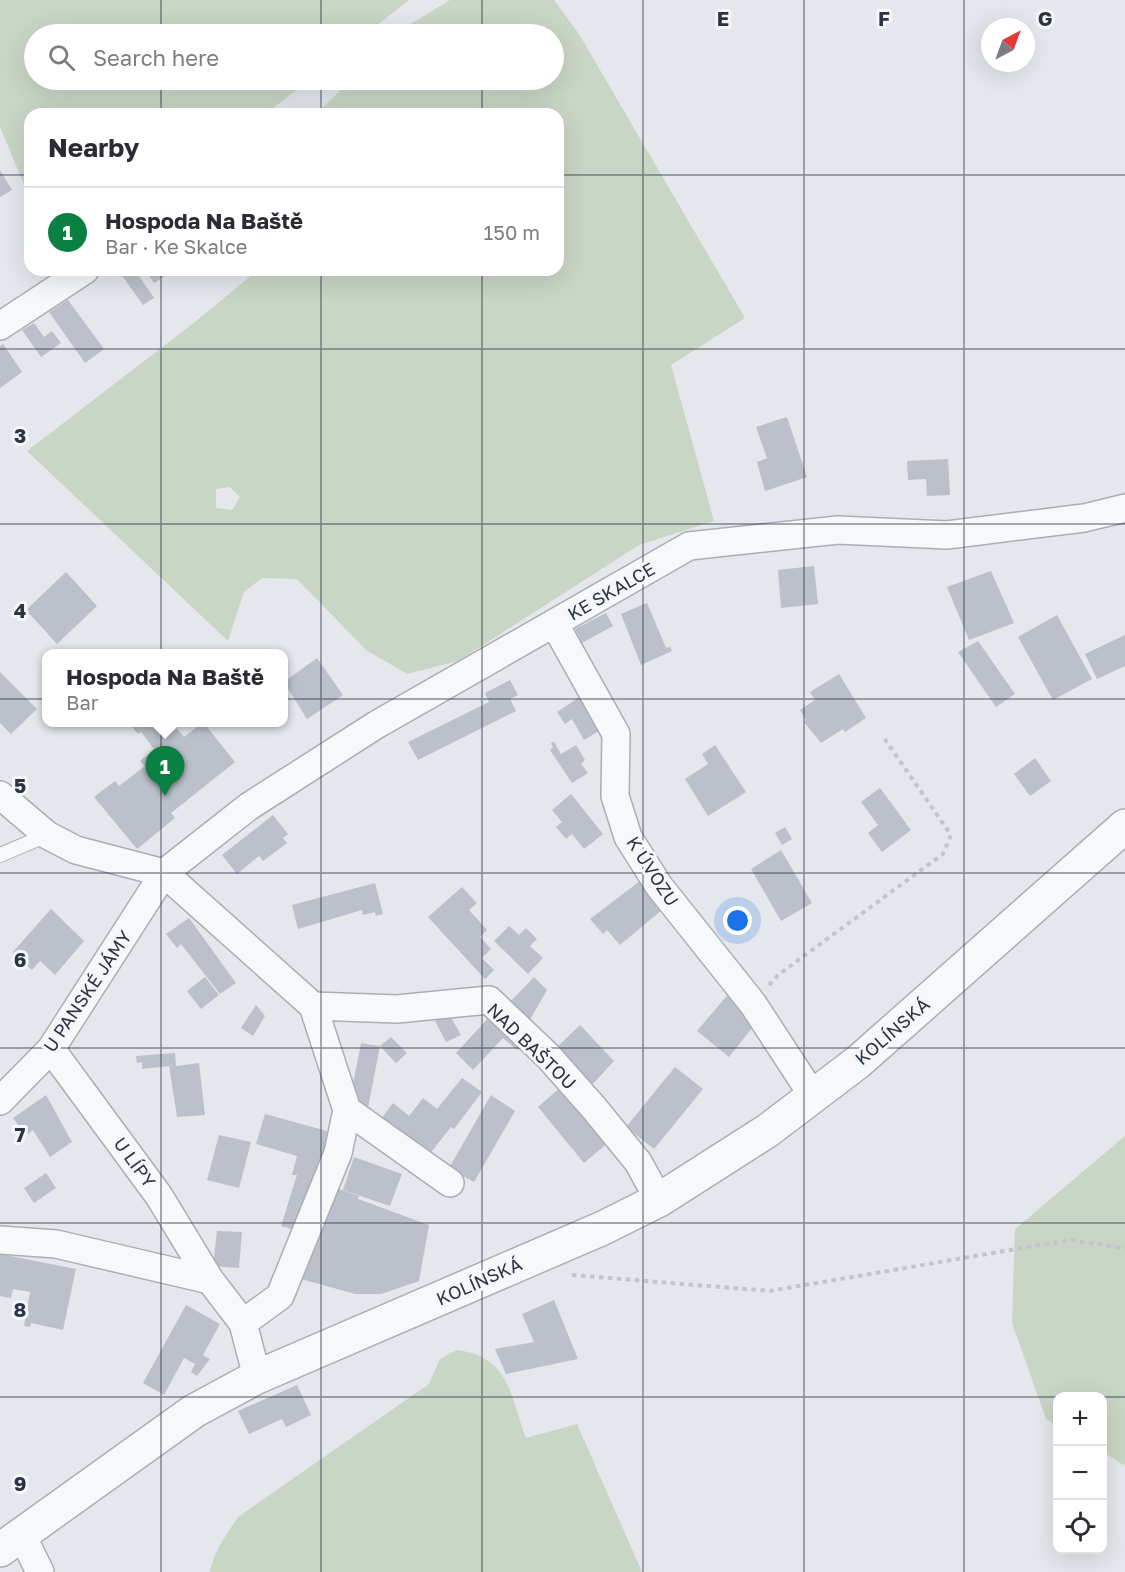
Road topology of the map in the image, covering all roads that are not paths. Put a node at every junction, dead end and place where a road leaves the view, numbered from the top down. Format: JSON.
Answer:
{"nodes":[{"id":1,"x":77,"y":276,"type":"edge"},
{"id":2,"x":0,"y":326,"type":"edge"},
{"id":3,"x":1125,"y":508,"type":"edge"},
{"id":4,"x":554,"y":623,"type":"junction"},
{"id":5,"x":0,"y":795,"type":"edge"},
{"id":6,"x":1125,"y":826,"type":"edge"},
{"id":7,"x":47,"y":836,"type":"junction"},
{"id":8,"x":0,"y":855,"type":"edge"},
{"id":9,"x":164,"y":873,"type":"junction"},
{"id":10,"x":312,"y":1006,"type":"junction"},
{"id":11,"x":51,"y":1049,"type":"junction"},
{"id":12,"x":813,"y":1096,"type":"junction"},
{"id":13,"x":0,"y":1101,"type":"edge"},
{"id":14,"x":347,"y":1110,"type":"junction"},
{"id":15,"x":450,"y":1183,"type":"dead end"},
{"id":16,"x":659,"y":1200,"type":"junction"},
{"id":17,"x":0,"y":1240,"type":"edge"},
{"id":18,"x":210,"y":1280,"type":"junction"},
{"id":19,"x":243,"y":1323,"type":"junction"},
{"id":20,"x":258,"y":1377,"type":"junction"},
{"id":21,"x":11,"y":1542,"type":"edge"},
{"id":22,"x":40,"y":1572,"type":"edge"}],
"edges":[{"from":1,"to":2,"type":"street"},
{"from":3,"to":4,"type":"street","name":"KE SKALCE"},
{"from":4,"to":9,"type":"street","name":"KE SKALCE"},
{"from":4,"to":12,"type":"street","name":"K ÚVOZU"},
{"from":5,"to":7,"type":"street"},
{"from":6,"to":12,"type":"street","name":"KOLÍNSKÁ"},
{"from":7,"to":8,"type":"lane"},
{"from":7,"to":9,"type":"street"},
{"from":9,"to":10,"type":"street"},
{"from":9,"to":11,"type":"street","name":"U PANSKÉ JÁMY"},
{"from":10,"to":14,"type":"street"},
{"from":10,"to":16,"type":"street","name":"NAD BAŠTOU"},
{"from":11,"to":13,"type":"street","name":"U PANSKÉ JÁMY"},
{"from":11,"to":18,"type":"street","name":"U LÍPY"},
{"from":12,"to":16,"type":"street","name":"KOLÍNSKÁ"},
{"from":14,"to":15,"type":"street"},
{"from":14,"to":19,"type":"street"},
{"from":16,"to":20,"type":"street","name":"KOLÍNSKÁ"},
{"from":17,"to":18,"type":"street"},
{"from":18,"to":19,"type":"street","name":"U LÍPY"},
{"from":19,"to":20,"type":"street","name":"U LÍPY"},
{"from":20,"to":21,"type":"street","name":"KOLÍNSKÁ"},
{"from":21,"to":22,"type":"street"}]}
